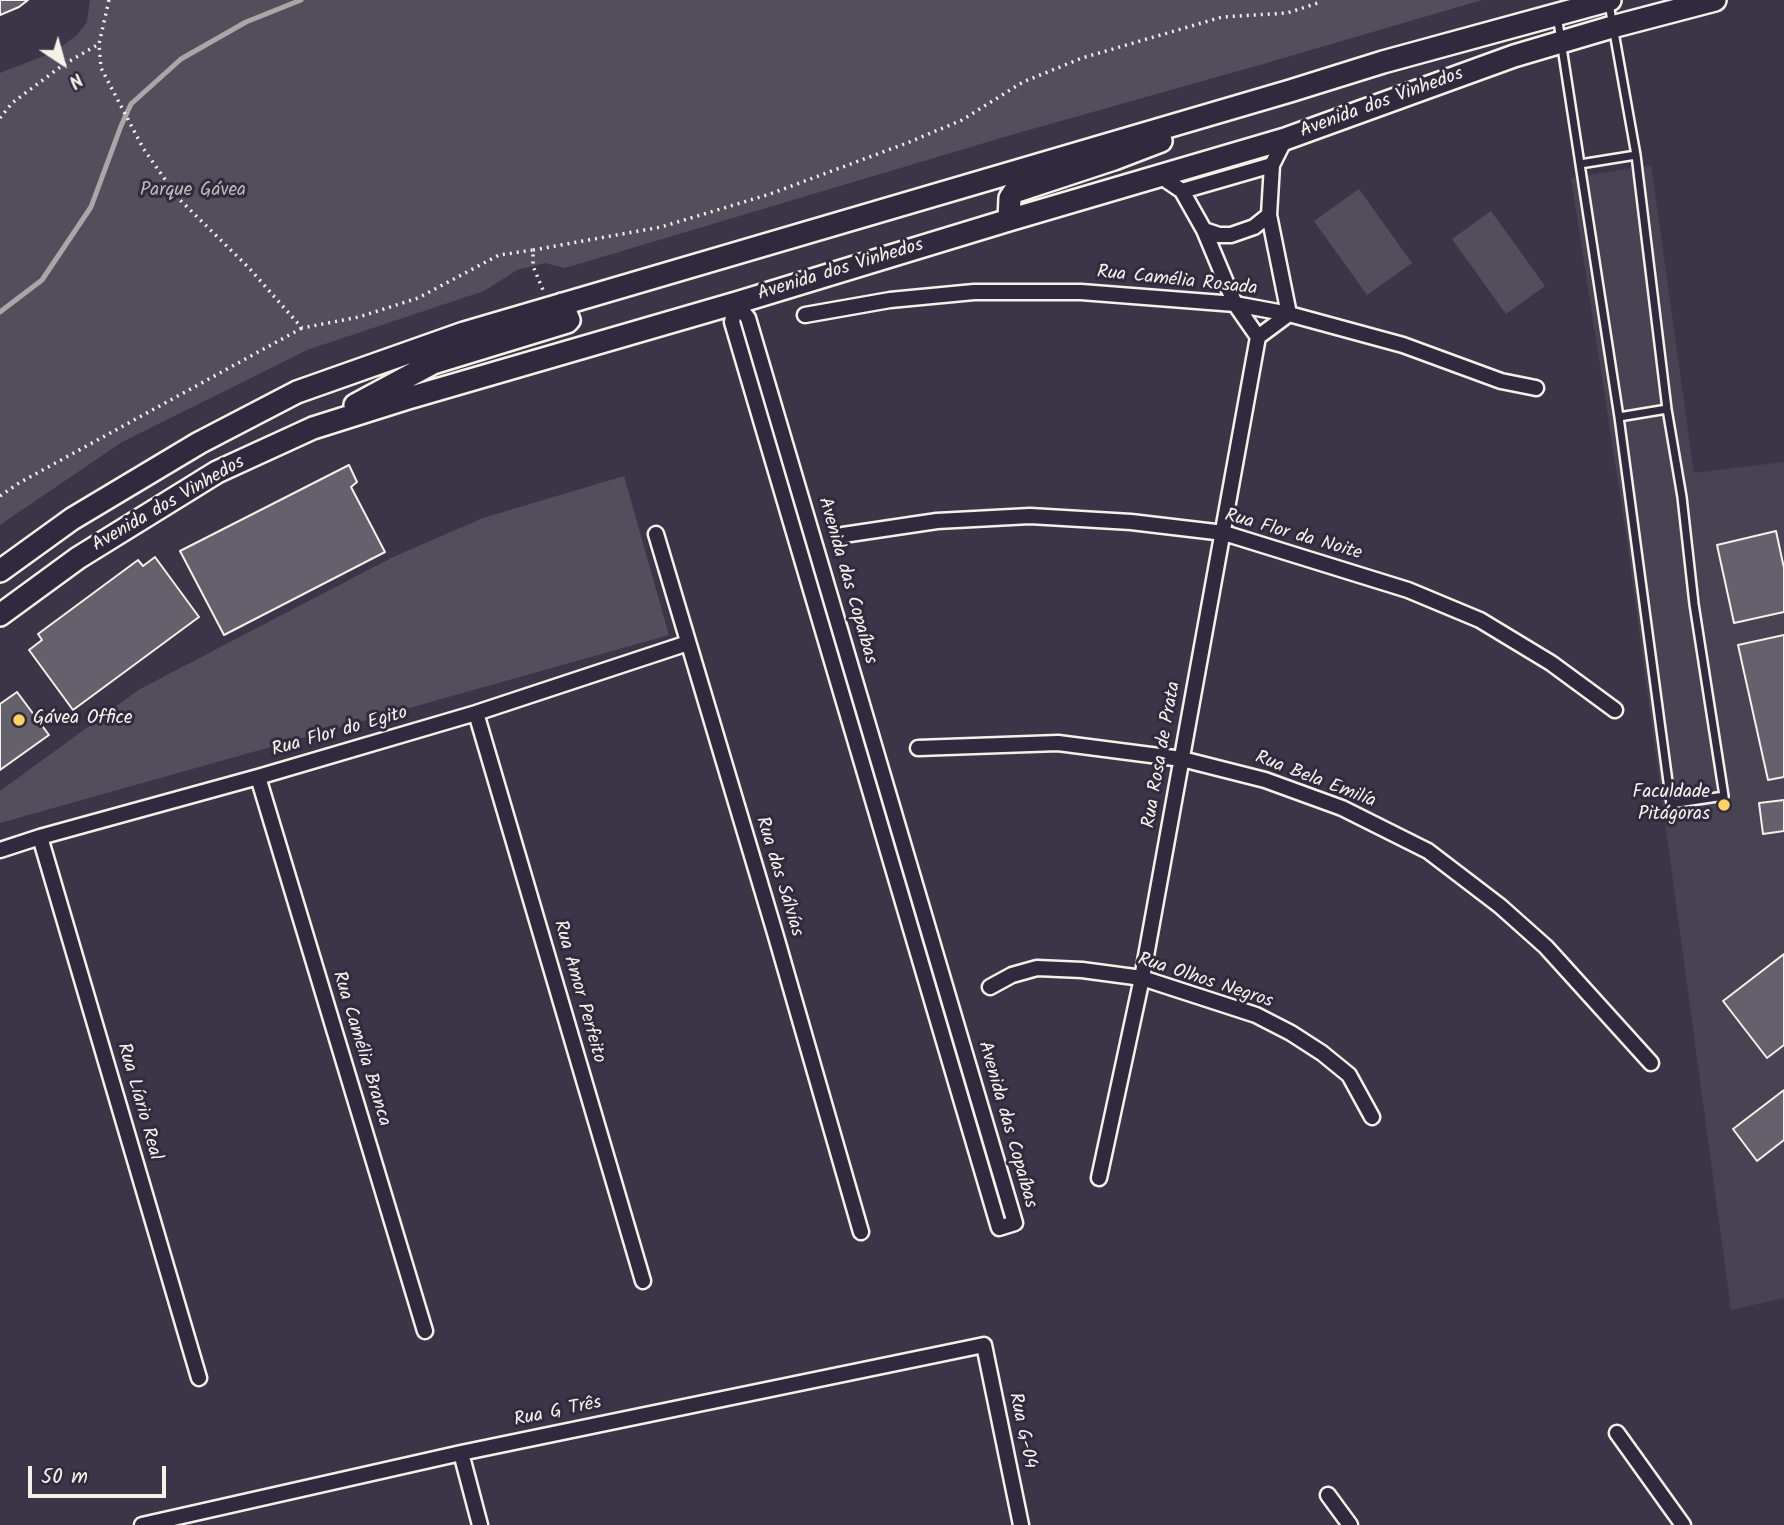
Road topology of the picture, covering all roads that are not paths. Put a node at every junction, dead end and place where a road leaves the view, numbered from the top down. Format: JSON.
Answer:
{"nodes":[{"id":1,"x":1609,"y":0,"type":"edge"},
{"id":2,"x":1715,"y":0,"type":"edge"},
{"id":3,"x":1557,"y":15,"type":"junction"},
{"id":4,"x":1612,"y":27,"type":"junction"},
{"id":5,"x":1561,"y":41,"type":"junction"},
{"id":6,"x":1290,"y":91,"type":"junction"},
{"id":7,"x":1285,"y":139,"type":"junction"},
{"id":8,"x":1636,"y":155,"type":"junction"},
{"id":9,"x":1272,"y":164,"type":"junction"},
{"id":10,"x":1580,"y":164,"type":"junction"},
{"id":11,"x":1160,"y":176,"type":"junction"},
{"id":12,"x":1182,"y":191,"type":"junction"},
{"id":13,"x":1269,"y":215,"type":"junction"},
{"id":14,"x":1009,"y":220,"type":"junction"},
{"id":15,"x":1204,"y":230,"type":"junction"},
{"id":16,"x":736,"y":303,"type":"junction"},
{"id":17,"x":1236,"y":304,"type":"junction"},
{"id":18,"x":556,"y":306,"type":"junction"},
{"id":19,"x":1289,"y":314,"type":"junction"},
{"id":20,"x":805,"y":315,"type":"dead end"},
{"id":21,"x":1258,"y":337,"type":"junction"},
{"id":22,"x":1536,"y":388,"type":"dead end"},
{"id":23,"x":1667,"y":410,"type":"junction"},
{"id":24,"x":1619,"y":417,"type":"junction"},
{"id":25,"x":313,"y":428,"type":"junction"},
{"id":26,"x":1224,"y":533,"type":"junction"},
{"id":27,"x":656,"y":534,"type":"dead end"},
{"id":28,"x":843,"y":535,"type":"dead end"},
{"id":29,"x":0,"y":571,"type":"edge"},
{"id":30,"x":0,"y":615,"type":"edge"},
{"id":31,"x":688,"y":643,"type":"junction"},
{"id":32,"x":1615,"y":710,"type":"dead end"},
{"id":33,"x":475,"y":713,"type":"junction"},
{"id":34,"x":918,"y":748,"type":"dead end"},
{"id":35,"x":1182,"y":759,"type":"junction"},
{"id":36,"x":258,"y":777,"type":"junction"},
{"id":37,"x":40,"y":837,"type":"junction"},
{"id":38,"x":0,"y":850,"type":"edge"},
{"id":39,"x":1142,"y":978,"type":"junction"},
{"id":40,"x":990,"y":987,"type":"dead end"},
{"id":41,"x":1651,"y":1063,"type":"dead end"},
{"id":42,"x":1372,"y":1116,"type":"dead end"},
{"id":43,"x":1099,"y":1178,"type":"dead end"},
{"id":44,"x":860,"y":1232,"type":"dead end"},
{"id":45,"x":643,"y":1281,"type":"dead end"},
{"id":46,"x":425,"y":1331,"type":"dead end"},
{"id":47,"x":984,"y":1345,"type":"joint"},
{"id":48,"x":199,"y":1378,"type":"dead end"},
{"id":49,"x":1617,"y":1433,"type":"dead end"},
{"id":50,"x":461,"y":1453,"type":"junction"},
{"id":51,"x":1328,"y":1495,"type":"dead end"},
{"id":52,"x":142,"y":1525,"type":"edge"},
{"id":53,"x":480,"y":1525,"type":"edge"},
{"id":54,"x":1021,"y":1525,"type":"edge"},
{"id":55,"x":1350,"y":1525,"type":"edge"},
{"id":56,"x":1684,"y":1525,"type":"edge"}],
"edges":[{"from":1,"to":3,"type":"main road","name":"Avenida dos Vinhedos"},
{"from":1,"to":4,"type":"lane"},
{"from":2,"to":4,"type":"main road","name":"Avenida dos Vinhedos"},
{"from":3,"to":5,"type":"lane"},
{"from":3,"to":6,"type":"main road","name":"Avenida dos Vinhedos"},
{"from":4,"to":5,"type":"main road","name":"Avenida dos Vinhedos"},
{"from":4,"to":8,"type":"lane"},
{"from":5,"to":7,"type":"main road","name":"Avenida dos Vinhedos"},
{"from":5,"to":10,"type":"lane"},
{"from":6,"to":14,"type":"main road"},
{"from":6,"to":18,"type":"main road","name":"Avenida dos Vinhedos"},
{"from":7,"to":9,"type":"street"},
{"from":7,"to":11,"type":"main road","name":"Avenida dos Vinhedos"},
{"from":8,"to":10,"type":"lane"},
{"from":8,"to":23,"type":"lane"},
{"from":9,"to":12,"type":"street"},
{"from":9,"to":13,"type":"street"},
{"from":10,"to":24,"type":"lane"},
{"from":11,"to":12,"type":"street"},
{"from":11,"to":14,"type":"main road","name":"Avenida dos Vinhedos"},
{"from":12,"to":15,"type":"street"},
{"from":13,"to":15,"type":"street"},
{"from":13,"to":19,"type":"street"},
{"from":14,"to":16,"type":"main road","name":"Avenida dos Vinhedos"},
{"from":15,"to":17,"type":"street"},
{"from":16,"to":16,"type":"street","name":"Avenida das Copaíbas"},
{"from":16,"to":25,"type":"main road","name":"Avenida dos Vinhedos"},
{"from":17,"to":19,"type":"street","name":"Rua Camélia Rosada"},
{"from":17,"to":20,"type":"street","name":"Rua Camélia Rosada"},
{"from":17,"to":21,"type":"street"},
{"from":18,"to":25,"type":"main road"},
{"from":18,"to":29,"type":"main road","name":"Avenida dos Vinhedos"},
{"from":19,"to":21,"type":"street"},
{"from":19,"to":22,"type":"street","name":"Rua Camélia Rosada"},
{"from":21,"to":26,"type":"street","name":"Rua Rosa de Prata"},
{"from":23,"to":24,"type":"lane"},
{"from":23,"to":24,"type":"lane"},
{"from":25,"to":30,"type":"main road","name":"Avenida dos Vinhedos"},
{"from":26,"to":28,"type":"street","name":"Rua Flor da Noite"},
{"from":26,"to":32,"type":"street","name":"Rua Flor da Noite"},
{"from":26,"to":35,"type":"street","name":"Rua Rosa de Prata"},
{"from":27,"to":31,"type":"street","name":"Rua das Sálvías"},
{"from":31,"to":33,"type":"street","name":"Rua Flor do Egito"},
{"from":31,"to":44,"type":"street","name":"Rua das Sálvías"},
{"from":33,"to":36,"type":"street","name":"Rua Flor do Egito"},
{"from":33,"to":45,"type":"street","name":"Rua Amor Perfeito"},
{"from":34,"to":35,"type":"street","name":"Rua Bela Emilía"},
{"from":35,"to":39,"type":"street","name":"Rua Rosa de Prata"},
{"from":35,"to":41,"type":"street","name":"Rua Bela Emilía"},
{"from":36,"to":37,"type":"street","name":"Rua Flor do Egito"},
{"from":36,"to":46,"type":"street","name":"Rua Camélia Branca"},
{"from":37,"to":38,"type":"street","name":"Rua Flor do Egito"},
{"from":37,"to":48,"type":"street","name":"Rua Líario Real"},
{"from":39,"to":40,"type":"street","name":"Rua Olhos Negros"},
{"from":39,"to":42,"type":"street","name":"Rua Olhos Negros"},
{"from":39,"to":43,"type":"street","name":"Rua Rosa de Prata"},
{"from":47,"to":50,"type":"street","name":"Rua G Três"},
{"from":47,"to":54,"type":"street","name":"Rua G-04"},
{"from":49,"to":56,"type":"street"},
{"from":50,"to":52,"type":"street","name":"Rua G Três"},
{"from":50,"to":53,"type":"street"},
{"from":51,"to":55,"type":"street"}]}
